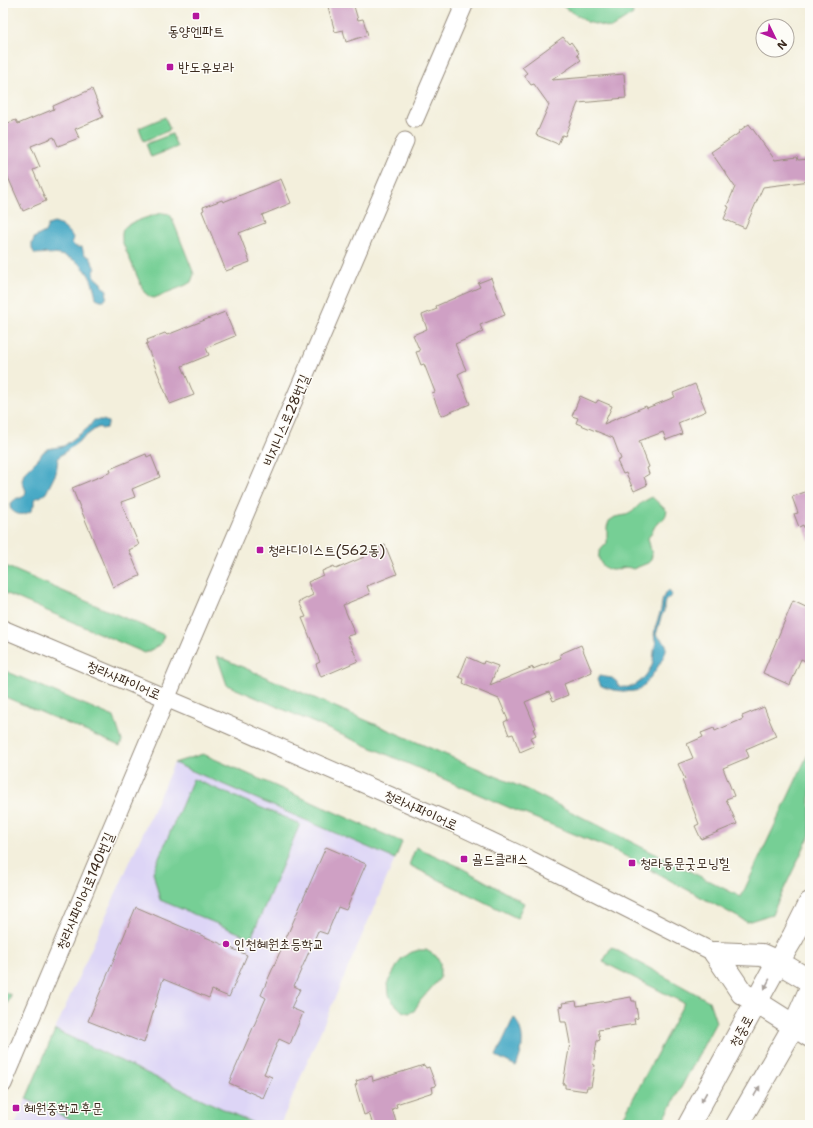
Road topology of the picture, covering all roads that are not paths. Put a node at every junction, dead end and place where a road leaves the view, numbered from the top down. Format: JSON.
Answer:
{"nodes":[{"id":1,"x":465,"y":3,"type":"edge"},
{"id":2,"x":415,"y":119,"type":"dead end"},
{"id":3,"x":405,"y":141,"type":"dead end"},
{"id":4,"x":3,"y":629,"type":"edge"},
{"id":5,"x":167,"y":698,"type":"junction"},
{"id":6,"x":810,"y":902,"type":"edge"},
{"id":7,"x":715,"y":953,"type":"junction"},
{"id":8,"x":778,"y":962,"type":"junction"},
{"id":9,"x":810,"y":981,"type":"edge"},
{"id":10,"x":810,"y":990,"type":"edge"},
{"id":11,"x":756,"y":1003,"type":"junction"},
{"id":12,"x":802,"y":1031,"type":"edge"},
{"id":13,"x":3,"y":1084,"type":"edge"},
{"id":14,"x":689,"y":1125,"type":"edge"},
{"id":15,"x":737,"y":1125,"type":"edge"}],
"edges":[{"from":1,"to":2,"type":"street"},
{"from":3,"to":5,"type":"street","name":"비지니스로28번길"},
{"from":4,"to":5,"type":"street","name":"청라사파이어로"},
{"from":5,"to":7,"type":"street","name":"청라사파이어로"},
{"from":5,"to":13,"type":"street","name":"청라사파이어로140번길"},
{"from":6,"to":8,"type":"main road","name":"청중로"},
{"from":7,"to":8,"type":"main road"},
{"from":7,"to":11,"type":"main road","name":"청라사파이어로"},
{"from":8,"to":9,"type":"main road"},
{"from":8,"to":11,"type":"main road","name":"청중로","one_way":true},
{"from":10,"to":12,"type":"main road"},
{"from":11,"to":12,"type":"main road","name":"청라사파이어로"},
{"from":11,"to":14,"type":"main road","name":"청중로","one_way":true},
{"from":15,"to":12,"type":"main road","one_way":true}]}
